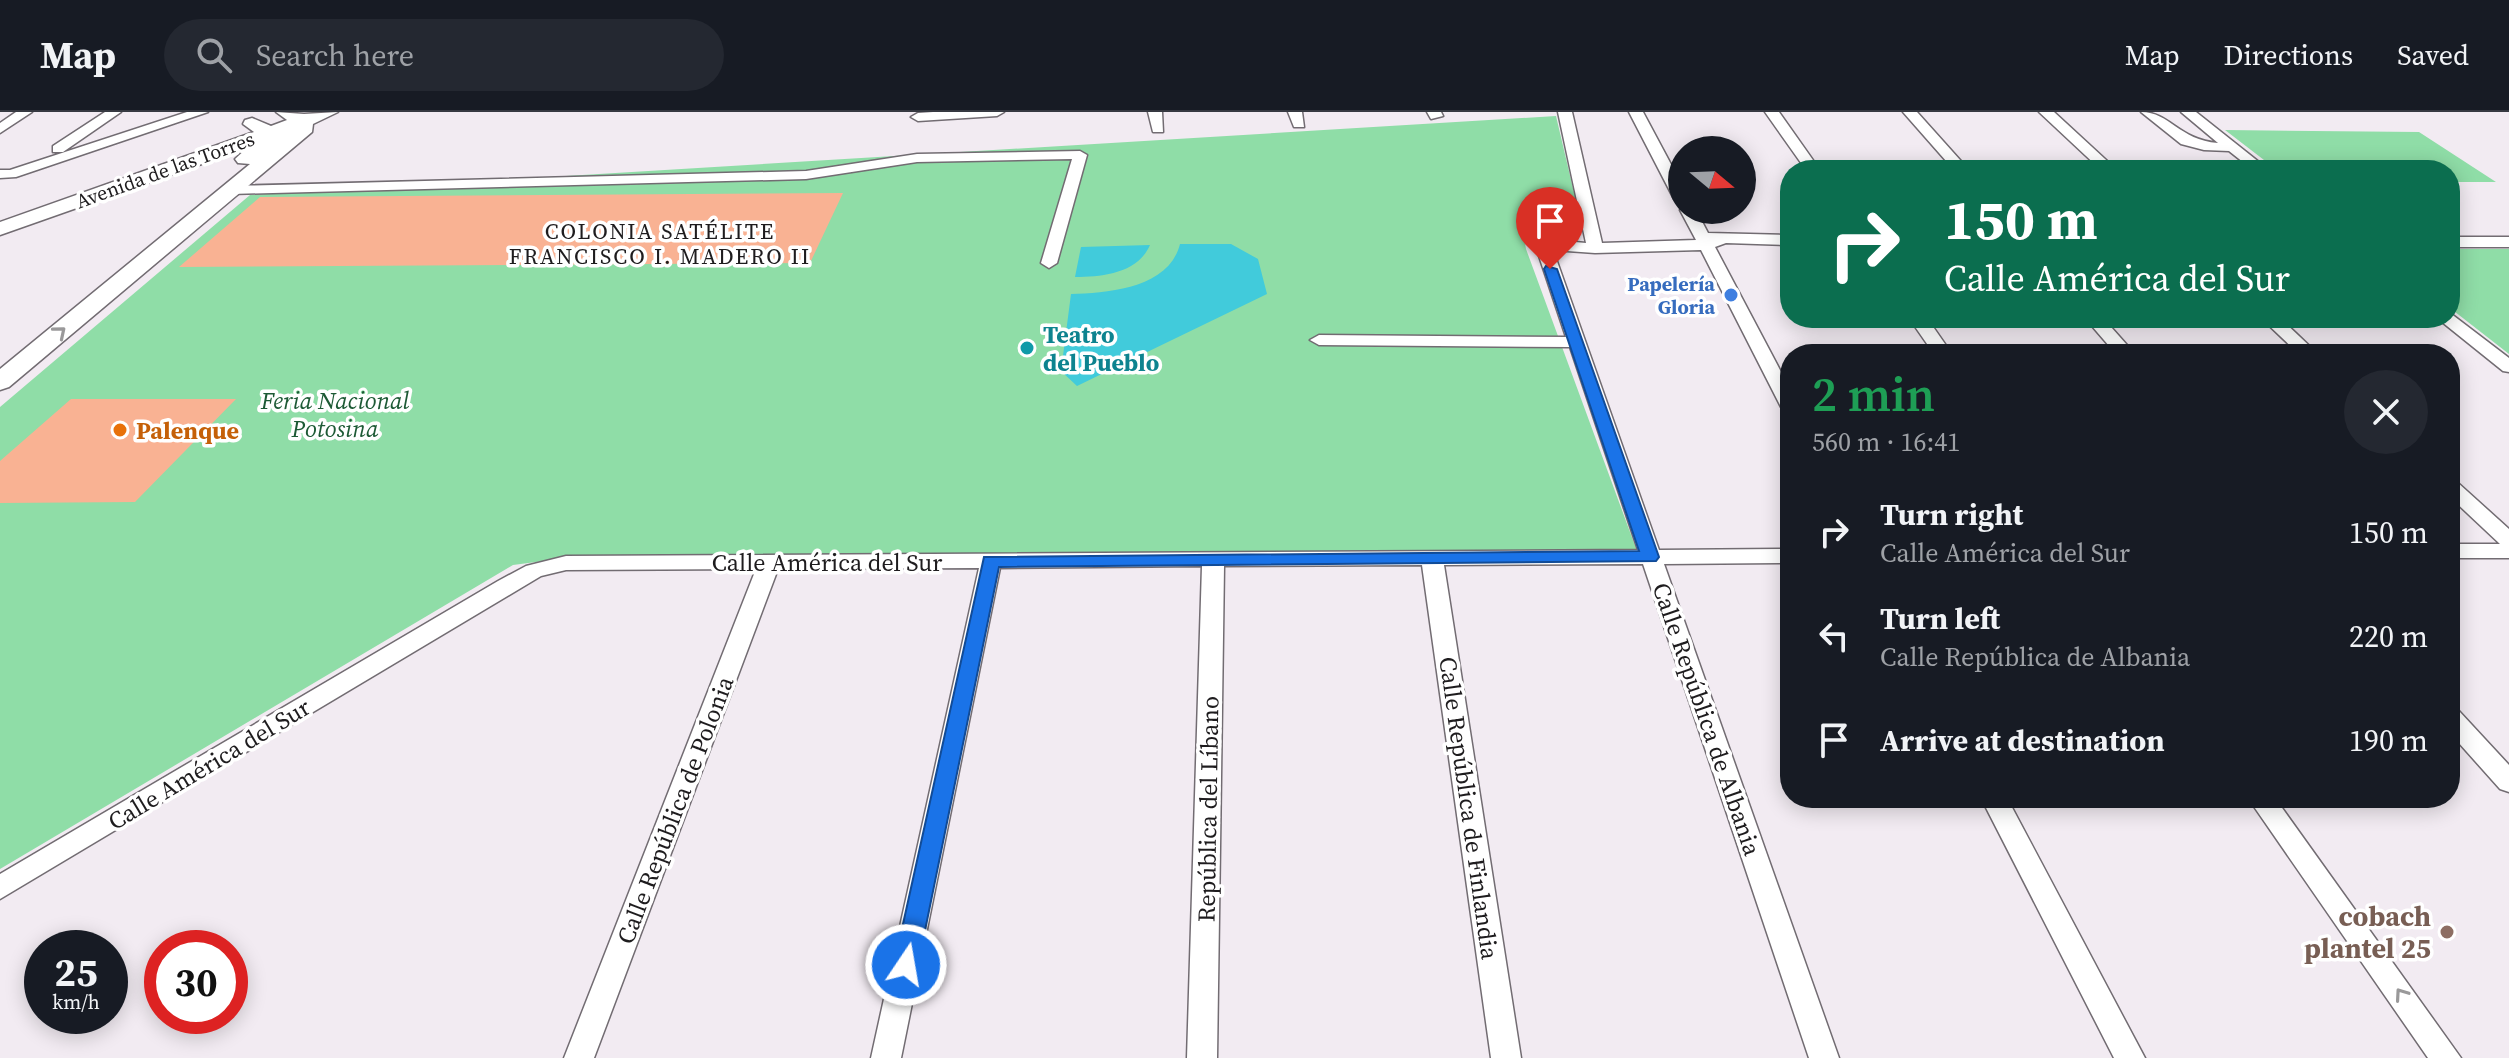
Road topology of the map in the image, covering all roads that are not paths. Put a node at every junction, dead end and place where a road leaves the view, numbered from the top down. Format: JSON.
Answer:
{"nodes":[{"id":1,"x":25,"y":112,"type":"edge"},
{"id":2,"x":114,"y":112,"type":"edge"},
{"id":3,"x":201,"y":112,"type":"edge"},
{"id":4,"x":329,"y":112,"type":"edge"},
{"id":5,"x":997,"y":112,"type":"edge"},
{"id":6,"x":1155,"y":112,"type":"edge"},
{"id":7,"x":1565,"y":112,"type":"edge"},
{"id":8,"x":1636,"y":112,"type":"edge"},
{"id":9,"x":1772,"y":112,"type":"edge"},
{"id":10,"x":1910,"y":112,"type":"edge"},
{"id":11,"x":2046,"y":112,"type":"edge"},
{"id":12,"x":2148,"y":112,"type":"edge"},
{"id":13,"x":2188,"y":112,"type":"edge"},
{"id":14,"x":292,"y":115,"type":"edge"},
{"id":15,"x":0,"y":129,"type":"edge"},
{"id":16,"x":261,"y":129,"type":"junction"},
{"id":17,"x":1158,"y":129,"type":"dead end"},
{"id":18,"x":918,"y":133,"type":"edge"},
{"id":19,"x":2233,"y":147,"type":"junction"},
{"id":20,"x":1806,"y":160,"type":"edge"},
{"id":21,"x":1953,"y":160,"type":"edge"},
{"id":22,"x":2099,"y":160,"type":"edge"},
{"id":23,"x":2249,"y":160,"type":"edge"},
{"id":24,"x":43,"y":163,"type":"junction"},
{"id":25,"x":1668,"y":173,"type":"edge"},
{"id":26,"x":0,"y":174,"type":"edge"},
{"id":27,"x":91,"y":188,"type":"junction"},
{"id":28,"x":207,"y":190,"type":"junction"},
{"id":29,"x":230,"y":190,"type":"junction"},
{"id":30,"x":0,"y":211,"type":"edge"},
{"id":31,"x":1698,"y":224,"type":"edge"},
{"id":32,"x":0,"y":229,"type":"edge"},
{"id":33,"x":2460,"y":232,"type":"edge"},
{"id":34,"x":2509,"y":232,"type":"edge"},
{"id":35,"x":1780,"y":240,"type":"edge"},
{"id":36,"x":1710,"y":241,"type":"junction"},
{"id":37,"x":2460,"y":242,"type":"edge"},
{"id":38,"x":2509,"y":242,"type":"edge"},
{"id":39,"x":1594,"y":244,"type":"junction"},
{"id":40,"x":1049,"y":263,"type":"dead end"},
{"id":41,"x":2103,"y":328,"type":"edge"},
{"id":42,"x":2281,"y":328,"type":"edge"},
{"id":43,"x":2460,"y":328,"type":"edge"},
{"id":44,"x":1319,"y":340,"type":"dead end"},
{"id":45,"x":1574,"y":342,"type":"junction"},
{"id":46,"x":2117,"y":344,"type":"edge"},
{"id":47,"x":2298,"y":344,"type":"edge"},
{"id":48,"x":0,"y":357,"type":"edge"},
{"id":49,"x":2509,"y":367,"type":"edge"},
{"id":50,"x":0,"y":382,"type":"edge"},
{"id":51,"x":1780,"y":386,"type":"edge"},
{"id":52,"x":2460,"y":495,"type":"edge"},
{"id":53,"x":2509,"y":541,"type":"edge"},
{"id":54,"x":2460,"y":551,"type":"edge"},
{"id":55,"x":2509,"y":551,"type":"edge"},
{"id":56,"x":1780,"y":556,"type":"edge"},
{"id":57,"x":1650,"y":557,"type":"junction"},
{"id":58,"x":1432,"y":558,"type":"junction"},
{"id":59,"x":1213,"y":560,"type":"junction"},
{"id":60,"x":991,"y":561,"type":"junction"},
{"id":61,"x":770,"y":562,"type":"junction"},
{"id":62,"x":2460,"y":728,"type":"edge"},
{"id":63,"x":2509,"y":782,"type":"edge"},
{"id":64,"x":1999,"y":808,"type":"edge"},
{"id":65,"x":2268,"y":808,"type":"edge"},
{"id":66,"x":0,"y":888,"type":"edge"},
{"id":67,"x":579,"y":1058,"type":"edge"},
{"id":68,"x":886,"y":1058,"type":"edge"},
{"id":69,"x":1202,"y":1058,"type":"edge"},
{"id":70,"x":1506,"y":1058,"type":"edge"},
{"id":71,"x":1824,"y":1058,"type":"edge"},
{"id":72,"x":2130,"y":1058,"type":"edge"},
{"id":73,"x":2446,"y":1058,"type":"edge"}],
"edges":[{"from":1,"to":15,"type":"street"},
{"from":2,"to":24,"type":"street"},
{"from":3,"to":24,"type":"street"},
{"from":4,"to":14,"type":"street","name":"Avenida de las Torres"},
{"from":5,"to":18,"type":"street"},
{"from":6,"to":17,"type":"street"},
{"from":7,"to":39,"type":"street"},
{"from":8,"to":25,"type":"street"},
{"from":9,"to":20,"type":"street"},
{"from":10,"to":21,"type":"street"},
{"from":11,"to":22,"type":"street"},
{"from":12,"to":19,"type":"street"},
{"from":13,"to":19,"type":"street"},
{"from":14,"to":16,"type":"street","name":"Avenida de las Torres"},
{"from":14,"to":29,"type":"street"},
{"from":16,"to":27,"type":"street","name":"Avenida de las Torres"},
{"from":16,"to":28,"type":"street"},
{"from":18,"to":29,"type":"street"},
{"from":18,"to":40,"type":"street"},
{"from":19,"to":23,"type":"street"},
{"from":24,"to":26,"type":"street"},
{"from":27,"to":30,"type":"street","name":"Avenida de las Torres"},
{"from":27,"to":32,"type":"street","name":"Avenida de las Torres"},
{"from":28,"to":29,"type":"street"},
{"from":28,"to":48,"type":"street"},
{"from":50,"to":29,"type":"street","one_way":true},
{"from":31,"to":36,"type":"street"},
{"from":33,"to":34,"type":"street"},
{"from":35,"to":36,"type":"street"},
{"from":36,"to":39,"type":"street"},
{"from":36,"to":51,"type":"street"},
{"from":37,"to":38,"type":"street"},
{"from":39,"to":45,"type":"street","name":"Calle República de Albania"},
{"from":41,"to":46,"type":"street"},
{"from":42,"to":47,"type":"street"},
{"from":43,"to":49,"type":"street"},
{"from":44,"to":45,"type":"street"},
{"from":45,"to":57,"type":"street","name":"Calle República de Albania"},
{"from":52,"to":53,"type":"street"},
{"from":54,"to":55,"type":"street"},
{"from":56,"to":57,"type":"street","name":"Calle América del Sur"},
{"from":57,"to":58,"type":"street","name":"Calle América del Sur"},
{"from":57,"to":71,"type":"street","name":"Calle República de Albania"},
{"from":58,"to":59,"type":"street","name":"Calle América del Sur"},
{"from":58,"to":70,"type":"street","name":"Calle República de Finlandia"},
{"from":59,"to":60,"type":"street","name":"Calle América del Sur"},
{"from":59,"to":69,"type":"street","name":"República del Líbano"},
{"from":60,"to":61,"type":"street","name":"Calle América del Sur"},
{"from":60,"to":68,"type":"street"},
{"from":61,"to":66,"type":"street","name":"Calle América del Sur"},
{"from":61,"to":67,"type":"street","name":"Calle República de Polonia"},
{"from":62,"to":63,"type":"street"},
{"from":64,"to":72,"type":"street"},
{"from":73,"to":65,"type":"street","one_way":true}]}
